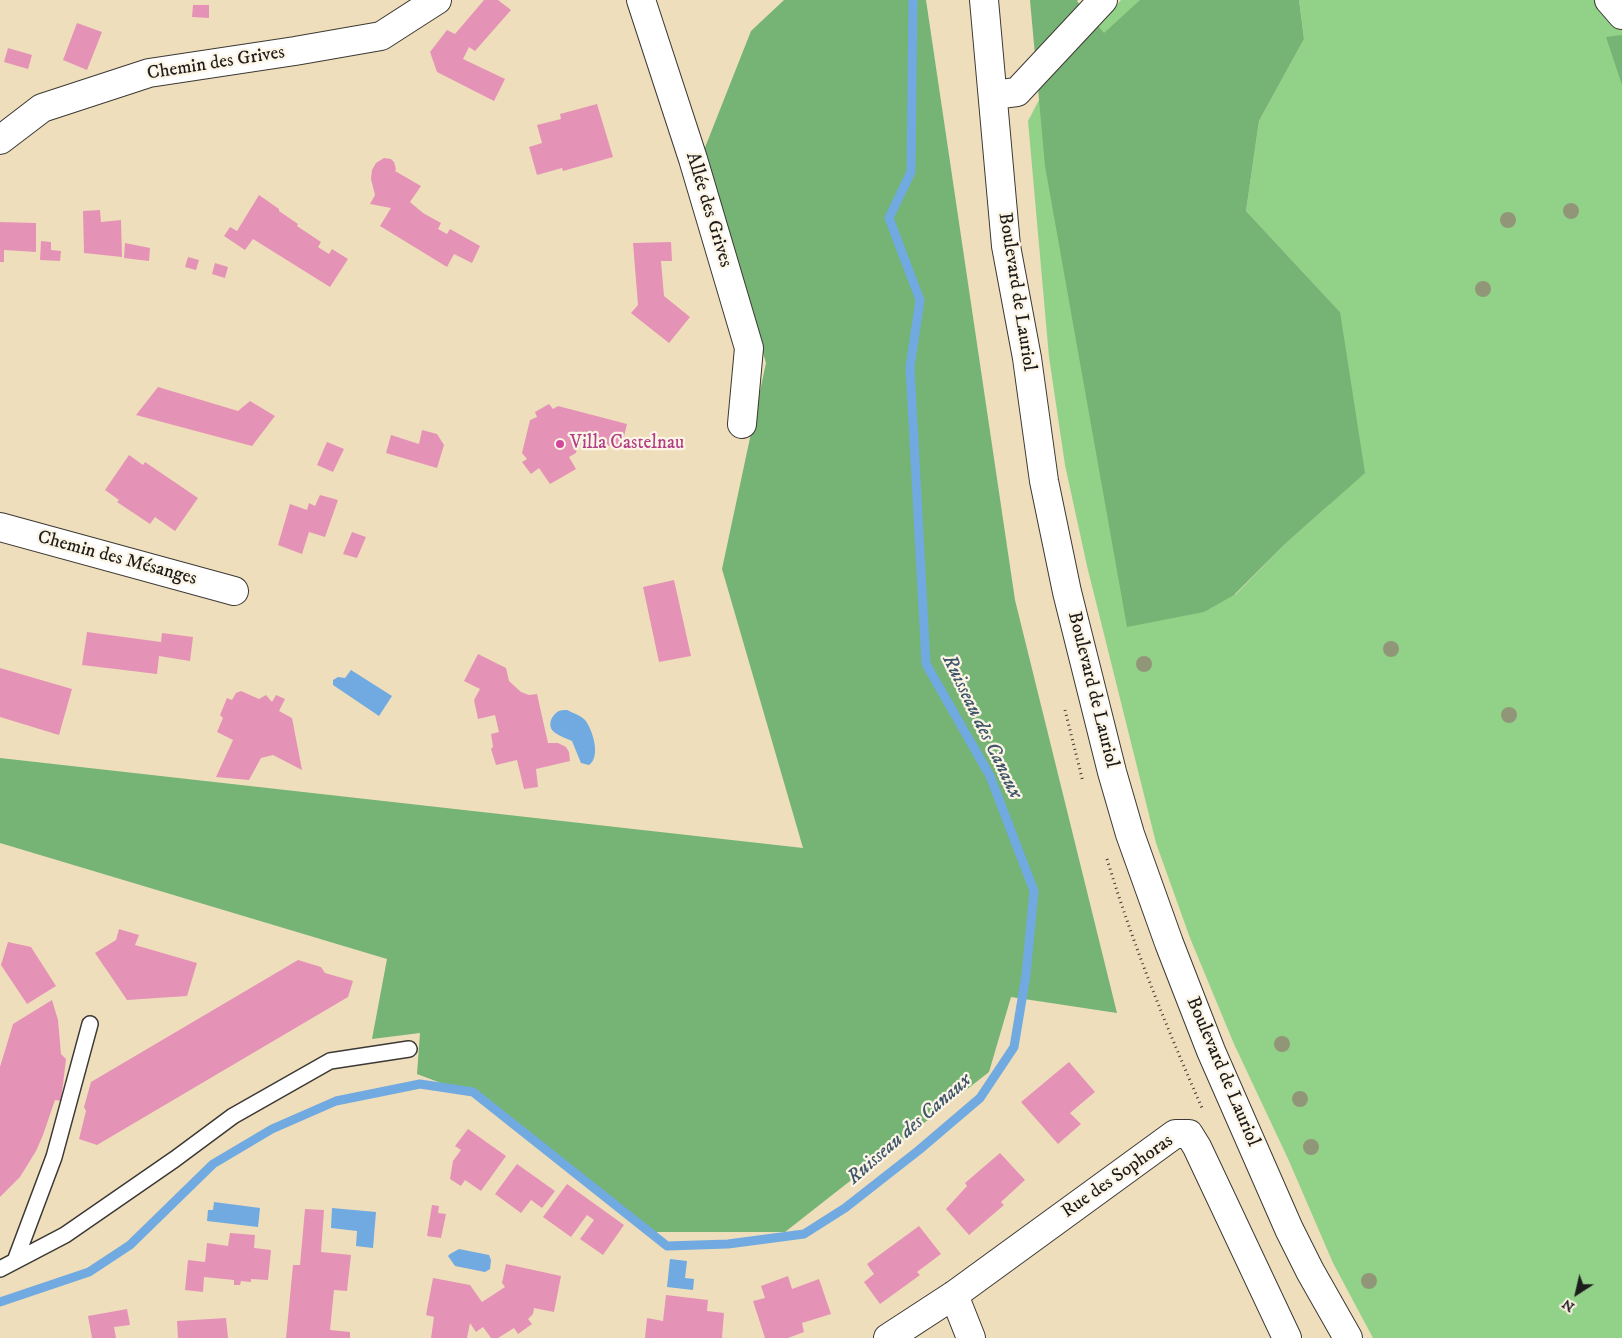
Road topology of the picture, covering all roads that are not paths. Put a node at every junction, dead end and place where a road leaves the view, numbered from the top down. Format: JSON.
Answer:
{"nodes":[{"id":1,"x":437,"y":0,"type":"edge"},
{"id":2,"x":641,"y":0,"type":"edge"},
{"id":3,"x":984,"y":0,"type":"edge"},
{"id":4,"x":1102,"y":0,"type":"edge"},
{"id":5,"x":1609,"y":0,"type":"edge"},
{"id":6,"x":1622,"y":15,"type":"edge"},
{"id":7,"x":993,"y":95,"type":"junction"},
{"id":8,"x":0,"y":140,"type":"edge"},
{"id":9,"x":742,"y":424,"type":"dead end"},
{"id":10,"x":0,"y":527,"type":"edge"},
{"id":11,"x":234,"y":591,"type":"dead end"},
{"id":12,"x":90,"y":1024,"type":"dead end"},
{"id":13,"x":409,"y":1049,"type":"dead end"},
{"id":14,"x":15,"y":1261,"type":"junction"},
{"id":15,"x":0,"y":1269,"type":"edge"},
{"id":16,"x":954,"y":1295,"type":"junction"},
{"id":17,"x":888,"y":1338,"type":"edge"},
{"id":18,"x":971,"y":1338,"type":"edge"},
{"id":19,"x":1287,"y":1338,"type":"edge"},
{"id":20,"x":1348,"y":1338,"type":"edge"}],
"edges":[{"from":1,"to":8,"type":"street","name":"Chemin des Grives"},
{"from":2,"to":9,"type":"street","name":"Allée des Grives"},
{"from":3,"to":7,"type":"street","name":"Boulevard de Lauriol"},
{"from":4,"to":7,"type":"street"},
{"from":5,"to":6,"type":"street"},
{"from":7,"to":20,"type":"street","name":"Boulevard de Lauriol"},
{"from":10,"to":11,"type":"street","name":"Chemin des Mésanges"},
{"from":12,"to":14,"type":"lane"},
{"from":13,"to":14,"type":"lane"},
{"from":14,"to":15,"type":"lane"},
{"from":16,"to":17,"type":"street","name":"Rue des Sophoras"},
{"from":16,"to":18,"type":"street"},
{"from":16,"to":19,"type":"street","name":"Rue des Sophoras"}]}
